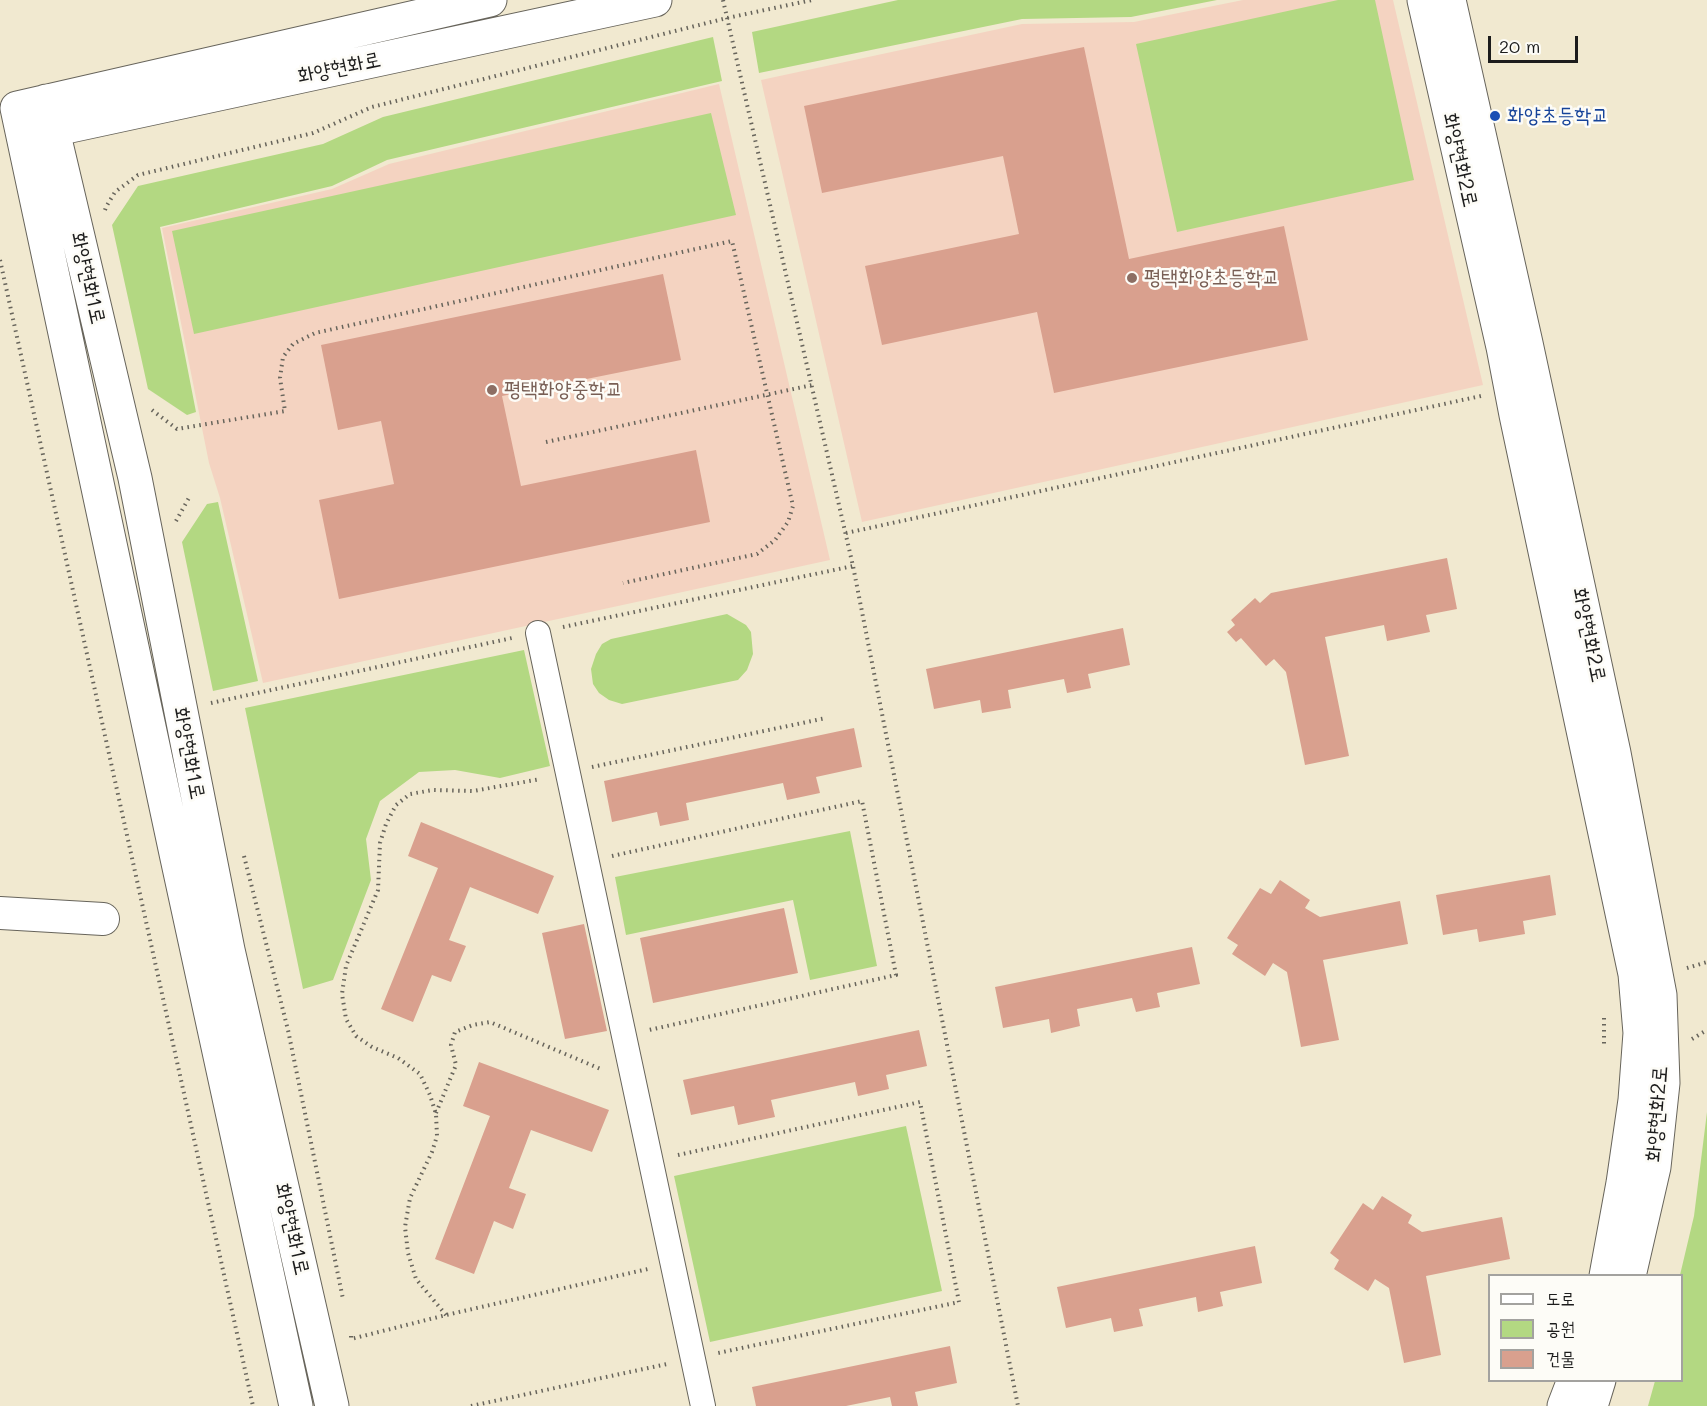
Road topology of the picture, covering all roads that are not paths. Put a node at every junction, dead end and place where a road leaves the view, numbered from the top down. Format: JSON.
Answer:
{"nodes":[{"id":1,"x":490,"y":0,"type":"edge"},
{"id":2,"x":655,"y":0,"type":"edge"},
{"id":3,"x":1424,"y":0,"type":"edge"},
{"id":4,"x":1449,"y":0,"type":"edge"},
{"id":5,"x":35,"y":119,"type":"junction"},
{"id":6,"x":538,"y":633,"type":"dead end"},
{"id":7,"x":0,"y":913,"type":"edge"},
{"id":8,"x":103,"y":919,"type":"dead end"},
{"id":9,"x":1606,"y":1274,"type":"edge"},
{"id":10,"x":1629,"y":1274,"type":"edge"},
{"id":11,"x":1573,"y":1382,"type":"edge"},
{"id":12,"x":1598,"y":1382,"type":"edge"},
{"id":13,"x":296,"y":1406,"type":"edge"},
{"id":14,"x":332,"y":1406,"type":"edge"},
{"id":15,"x":703,"y":1406,"type":"edge"},
{"id":16,"x":1564,"y":1406,"type":"edge"},
{"id":17,"x":1591,"y":1406,"type":"edge"}],
"edges":[{"from":1,"to":5,"type":"street"},
{"from":2,"to":5,"type":"street","name":"화양현화로"},
{"from":3,"to":9,"type":"street","name":"화양현화2로"},
{"from":4,"to":10,"type":"street","name":"화양현화2로"},
{"from":5,"to":13,"type":"street","name":"화양현화1로"},
{"from":5,"to":14,"type":"street","name":"화양현화1로"},
{"from":6,"to":15,"type":"street"},
{"from":7,"to":8,"type":"street"},
{"from":11,"to":16,"type":"street"},
{"from":12,"to":17,"type":"street"}]}
